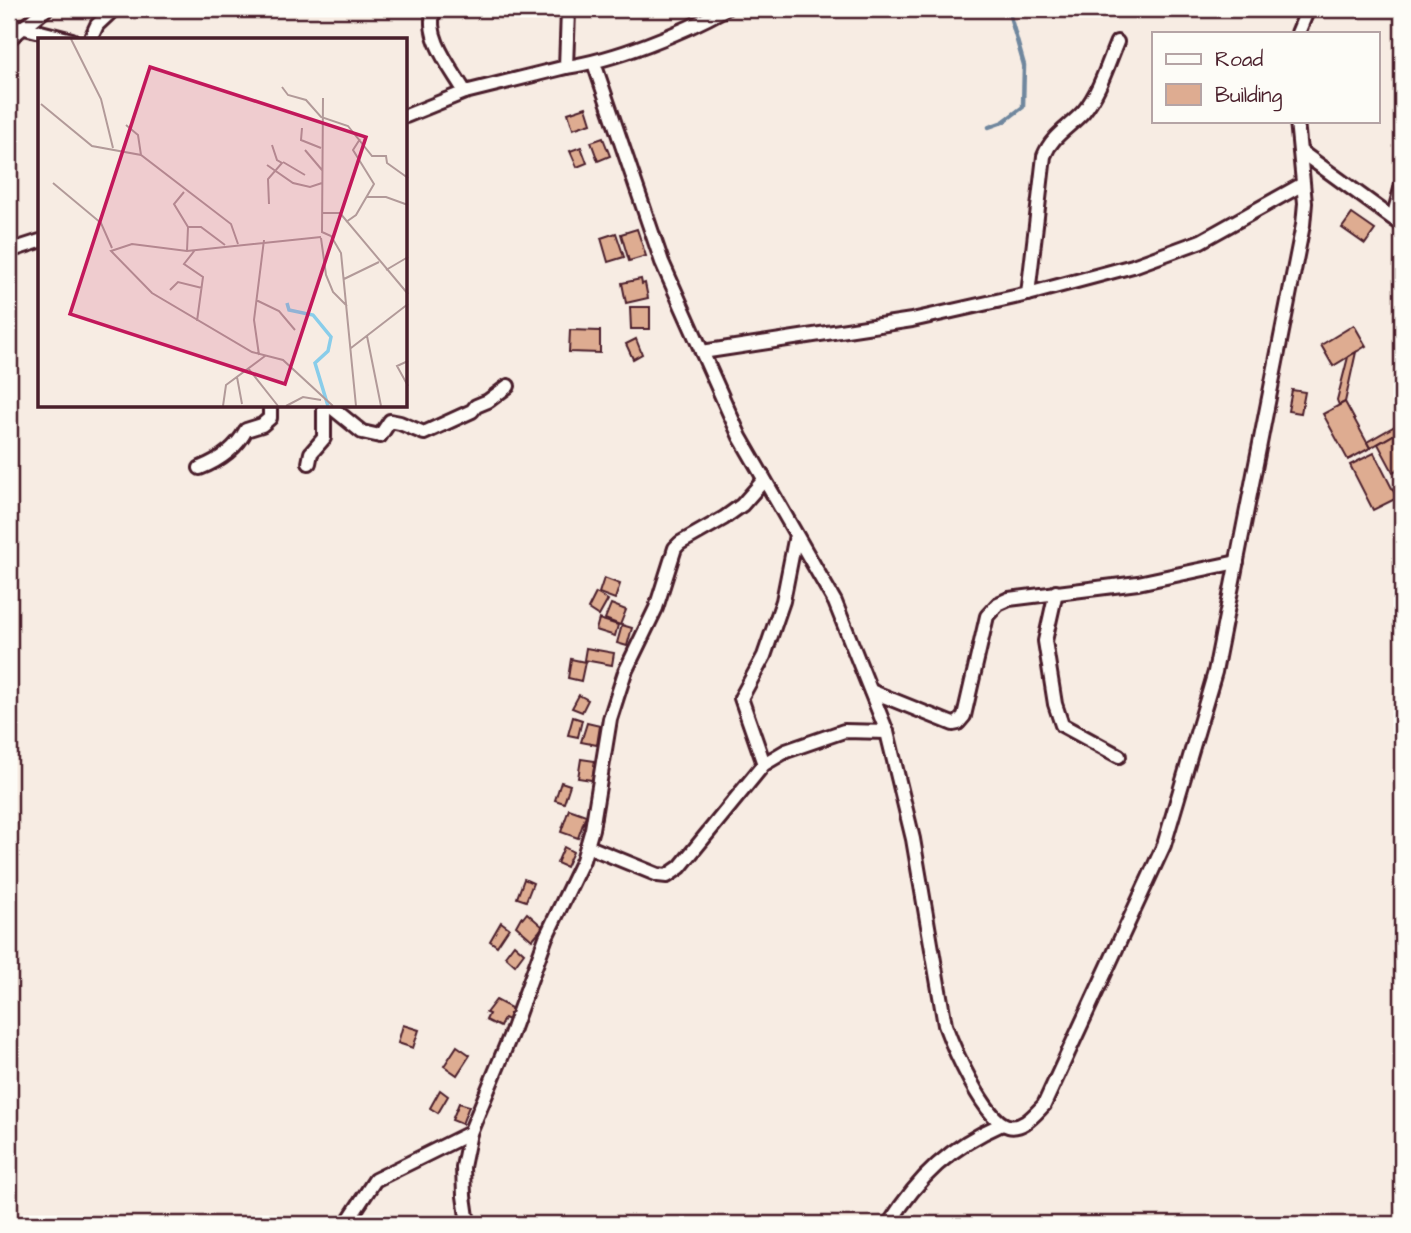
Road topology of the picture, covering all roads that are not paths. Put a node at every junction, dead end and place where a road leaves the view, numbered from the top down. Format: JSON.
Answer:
{"nodes":[{"id":1,"x":46,"y":9,"type":"edge"},
{"id":2,"x":114,"y":9,"type":"edge"},
{"id":3,"x":434,"y":9,"type":"edge"},
{"id":4,"x":725,"y":9,"type":"edge"},
{"id":5,"x":1308,"y":9,"type":"edge"},
{"id":6,"x":568,"y":10,"type":"edge"},
{"id":7,"x":21,"y":27,"type":"junction"},
{"id":8,"x":1298,"y":32,"type":"edge"},
{"id":9,"x":64,"y":38,"type":"edge"},
{"id":10,"x":91,"y":38,"type":"edge"},
{"id":11,"x":9,"y":40,"type":"edge"},
{"id":12,"x":1117,"y":42,"type":"dead end"},
{"id":13,"x":594,"y":63,"type":"junction"},
{"id":14,"x":566,"y":67,"type":"junction"},
{"id":15,"x":465,"y":92,"type":"junction"},
{"id":16,"x":408,"y":115,"type":"edge"},
{"id":17,"x":1297,"y":122,"type":"edge"},
{"id":18,"x":1300,"y":150,"type":"junction"},
{"id":19,"x":1303,"y":184,"type":"junction"},
{"id":20,"x":1402,"y":185,"type":"edge"},
{"id":21,"x":1397,"y":221,"type":"edge"},
{"id":22,"x":38,"y":242,"type":"edge"},
{"id":23,"x":9,"y":251,"type":"edge"},
{"id":24,"x":1028,"y":294,"type":"junction"},
{"id":25,"x":702,"y":352,"type":"junction"},
{"id":26,"x":508,"y":386,"type":"dead end"},
{"id":27,"x":270,"y":408,"type":"edge"},
{"id":28,"x":324,"y":408,"type":"edge"},
{"id":29,"x":332,"y":408,"type":"edge"},
{"id":30,"x":309,"y":463,"type":"dead end"},
{"id":31,"x":200,"y":468,"type":"dead end"},
{"id":32,"x":764,"y":480,"type":"junction"},
{"id":33,"x":796,"y":535,"type":"junction"},
{"id":34,"x":1237,"y":562,"type":"junction"},
{"id":35,"x":1056,"y":592,"type":"junction"},
{"id":36,"x":871,"y":691,"type":"junction"},
{"id":37,"x":887,"y":732,"type":"junction"},
{"id":38,"x":1119,"y":756,"type":"dead end"},
{"id":39,"x":764,"y":764,"type":"junction"},
{"id":40,"x":587,"y":846,"type":"junction"},
{"id":41,"x":1002,"y":1124,"type":"junction"},
{"id":42,"x":470,"y":1133,"type":"junction"},
{"id":43,"x":346,"y":1224,"type":"edge"},
{"id":44,"x":468,"y":1224,"type":"edge"},
{"id":45,"x":890,"y":1224,"type":"edge"}],
"edges":[{"from":1,"to":7,"type":"street"},
{"from":2,"to":10,"type":"street"},
{"from":3,"to":15,"type":"street"},
{"from":4,"to":13,"type":"street"},
{"from":5,"to":8,"type":"street"},
{"from":6,"to":14,"type":"street"},
{"from":7,"to":9,"type":"street"},
{"from":7,"to":11,"type":"street"},
{"from":12,"to":24,"type":"street"},
{"from":13,"to":14,"type":"street"},
{"from":13,"to":25,"type":"street"},
{"from":14,"to":15,"type":"street"},
{"from":15,"to":16,"type":"street"},
{"from":17,"to":18,"type":"street"},
{"from":18,"to":19,"type":"street"},
{"from":18,"to":21,"type":"street"},
{"from":19,"to":24,"type":"street"},
{"from":19,"to":34,"type":"street"},
{"from":20,"to":21,"type":"street"},
{"from":22,"to":23,"type":"street"},
{"from":24,"to":25,"type":"street"},
{"from":25,"to":32,"type":"street"},
{"from":26,"to":29,"type":"street"},
{"from":27,"to":31,"type":"street"},
{"from":28,"to":30,"type":"street"},
{"from":32,"to":33,"type":"street"},
{"from":32,"to":40,"type":"street"},
{"from":33,"to":36,"type":"street"},
{"from":33,"to":39,"type":"street"},
{"from":34,"to":35,"type":"street"},
{"from":34,"to":41,"type":"street"},
{"from":35,"to":36,"type":"street"},
{"from":35,"to":38,"type":"street"},
{"from":36,"to":37,"type":"street"},
{"from":37,"to":39,"type":"street"},
{"from":37,"to":41,"type":"street"},
{"from":39,"to":40,"type":"street"},
{"from":40,"to":42,"type":"street"},
{"from":41,"to":45,"type":"street"},
{"from":42,"to":43,"type":"street"},
{"from":42,"to":44,"type":"street"}]}
